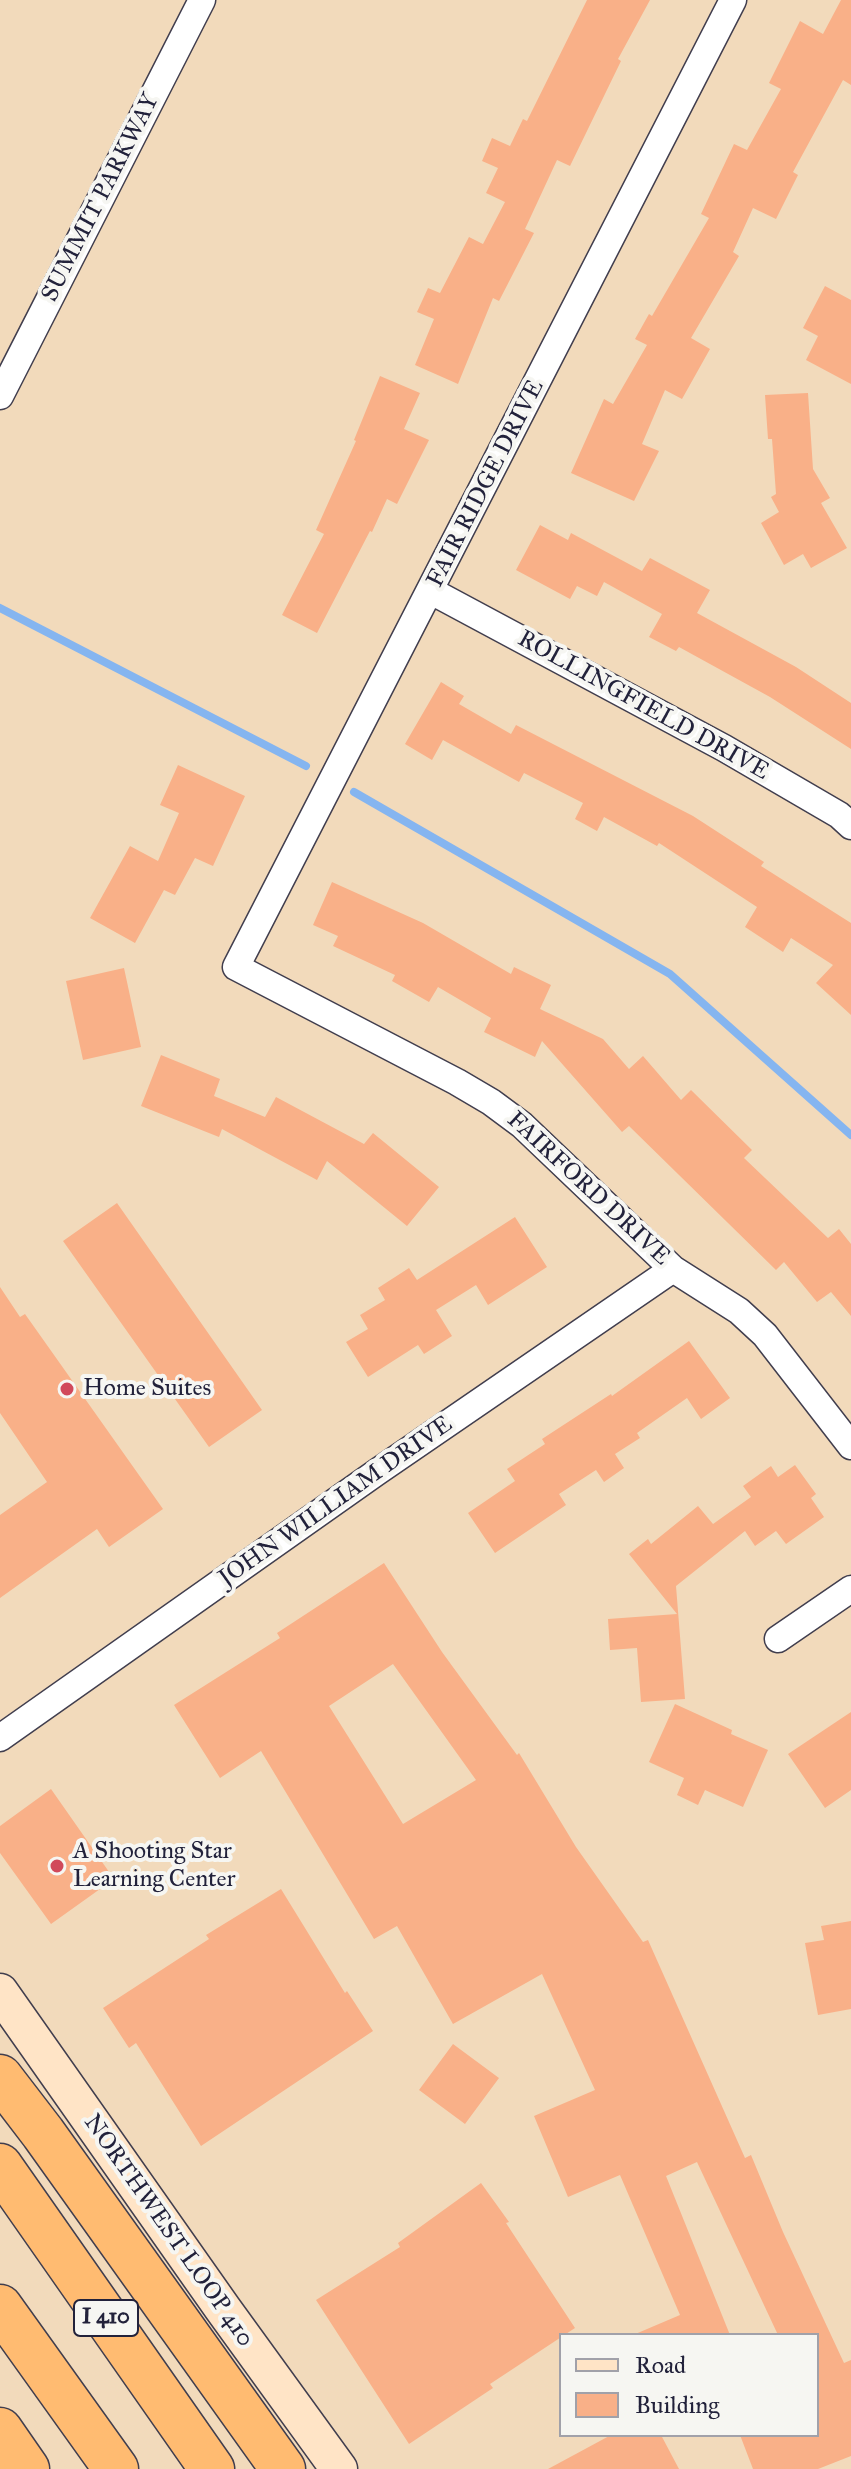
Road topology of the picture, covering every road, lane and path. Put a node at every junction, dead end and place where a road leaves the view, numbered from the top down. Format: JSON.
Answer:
{"nodes":[{"id":1,"x":202,"y":0,"type":"edge"},
{"id":2,"x":733,"y":0,"type":"edge"},
{"id":3,"x":0,"y":396,"type":"edge"},
{"id":4,"x":431,"y":591,"type":"junction"},
{"id":5,"x":851,"y":826,"type":"edge"},
{"id":6,"x":236,"y":967,"type":"joint"},
{"id":7,"x":673,"y":1269,"type":"junction"},
{"id":8,"x":851,"y":1446,"type":"edge"},
{"id":9,"x":851,"y":1589,"type":"edge"},
{"id":10,"x":778,"y":1639,"type":"dead end"},
{"id":11,"x":0,"y":1738,"type":"edge"},
{"id":12,"x":0,"y":1992,"type":"edge"},
{"id":13,"x":0,"y":2077,"type":"edge"},
{"id":14,"x":0,"y":2166,"type":"edge"},
{"id":15,"x":0,"y":2307,"type":"edge"},
{"id":16,"x":0,"y":2430,"type":"edge"},
{"id":17,"x":27,"y":2469,"type":"edge"},
{"id":18,"x":116,"y":2469,"type":"edge"},
{"id":19,"x":212,"y":2469,"type":"edge"},
{"id":20,"x":283,"y":2469,"type":"edge"},
{"id":21,"x":339,"y":2469,"type":"edge"}],
"edges":[{"from":1,"to":3,"type":"street","name":"SUMMIT PARKWAY"},
{"from":2,"to":4,"type":"street","name":"FAIR RIDGE DRIVE"},
{"from":4,"to":5,"type":"street","name":"ROLLINGFIELD DRIVE"},
{"from":4,"to":6,"type":"street","name":"FAIR RIDGE DRIVE"},
{"from":6,"to":7,"type":"street","name":"FAIRFORD DRIVE"},
{"from":7,"to":8,"type":"street","name":"FAIRFORD DRIVE"},
{"from":7,"to":11,"type":"street","name":"JOHN WILLIAM DRIVE"},
{"from":9,"to":10,"type":"street"},
{"from":12,"to":21,"type":"main road","name":"NORTHWEST LOOP 410"},
{"from":13,"to":20,"type":"highway"},
{"from":14,"to":19,"type":"highway","number":"I 410"},
{"from":15,"to":18,"type":"highway"},
{"from":16,"to":17,"type":"highway"}]}
